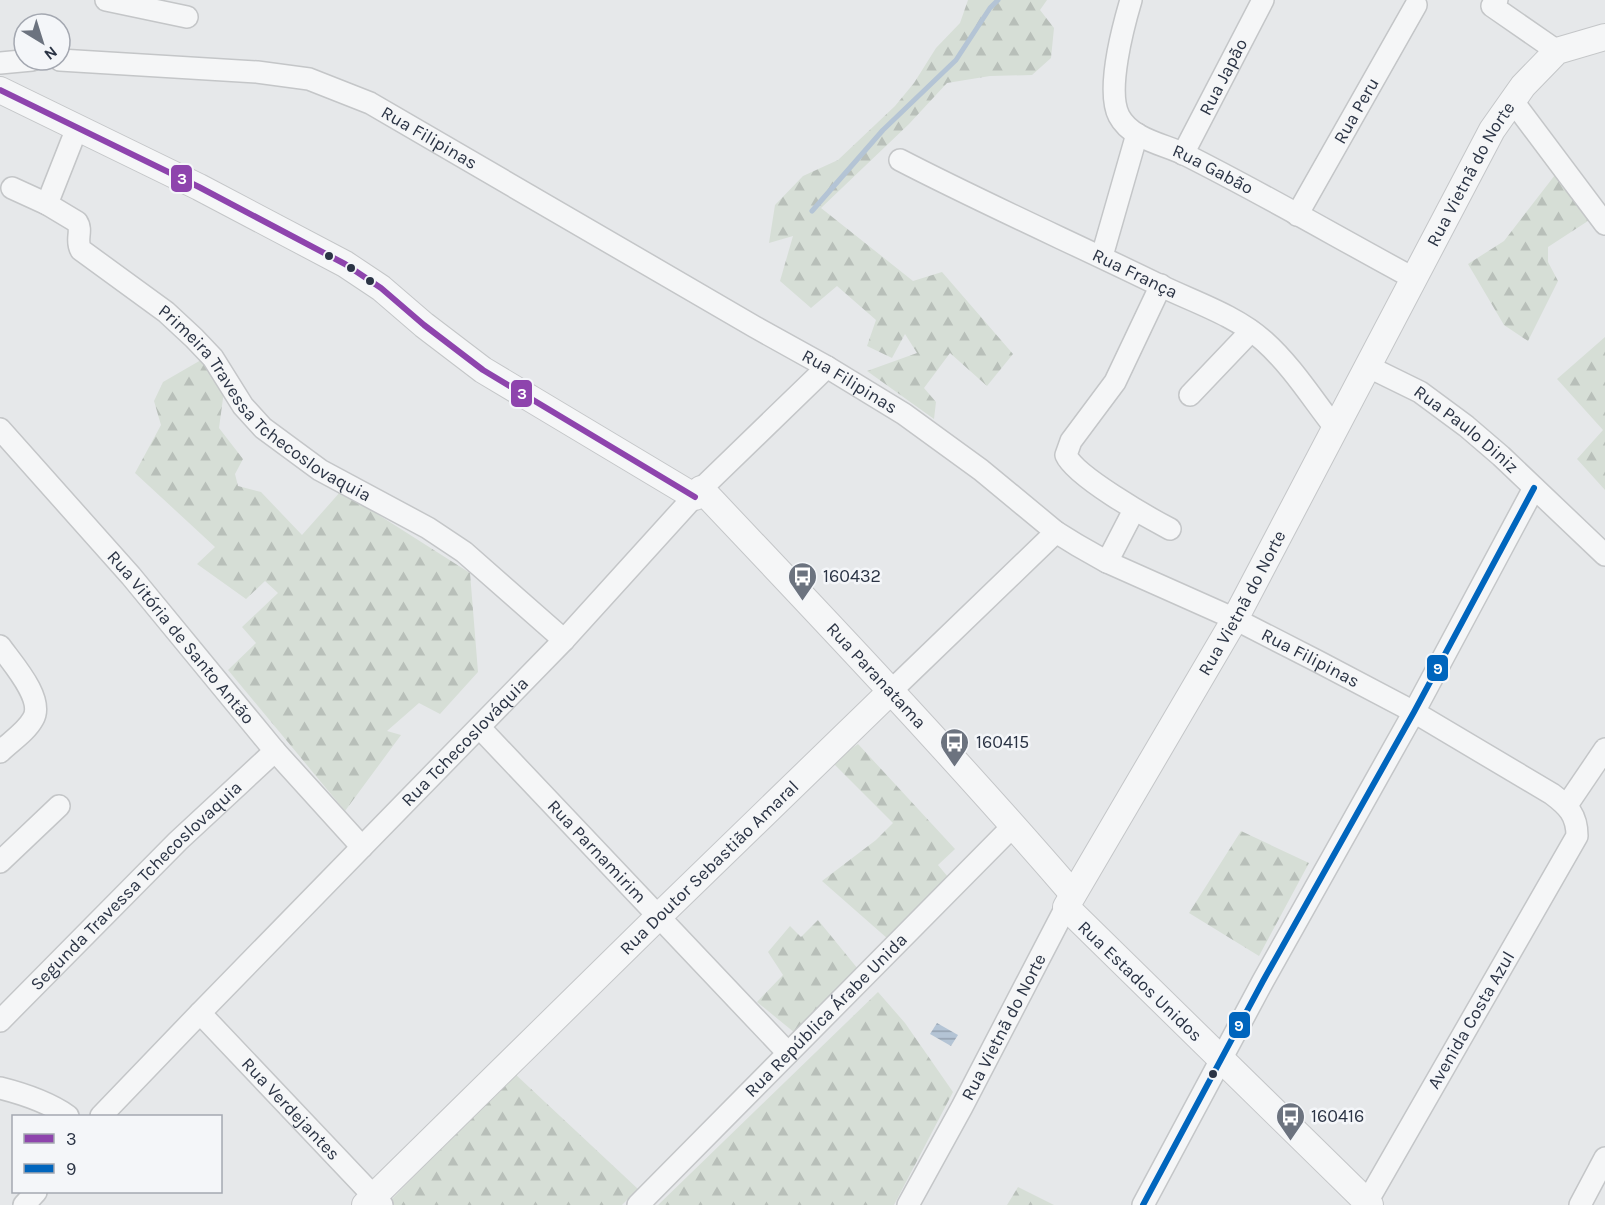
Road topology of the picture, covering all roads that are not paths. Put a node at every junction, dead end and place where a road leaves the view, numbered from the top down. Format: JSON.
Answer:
{"nodes":[{"id":1,"x":106,"y":0,"type":"edge"},
{"id":2,"x":1131,"y":0,"type":"edge"},
{"id":3,"x":1263,"y":0,"type":"edge"},
{"id":4,"x":1497,"y":0,"type":"edge"},
{"id":5,"x":1416,"y":5,"type":"dead end"},
{"id":6,"x":186,"y":17,"type":"dead end"},
{"id":7,"x":1605,"y":37,"type":"edge"},
{"id":8,"x":1557,"y":51,"type":"junction"},
{"id":9,"x":72,"y":61,"type":"edge"},
{"id":10,"x":0,"y":90,"type":"edge"},
{"id":11,"x":1512,"y":100,"type":"junction"},
{"id":12,"x":77,"y":128,"type":"junction"},
{"id":13,"x":1137,"y":134,"type":"junction"},
{"id":14,"x":1183,"y":154,"type":"junction"},
{"id":15,"x":900,"y":160,"type":"dead end"},
{"id":16,"x":12,"y":188,"type":"dead end"},
{"id":17,"x":47,"y":204,"type":"junction"},
{"id":18,"x":1298,"y":215,"type":"junction"},
{"id":19,"x":1605,"y":224,"type":"edge"},
{"id":20,"x":1102,"y":256,"type":"junction"},
{"id":21,"x":1413,"y":278,"type":"junction"},
{"id":22,"x":1161,"y":285,"type":"junction"},
{"id":23,"x":1251,"y":331,"type":"junction"},
{"id":24,"x":827,"y":367,"type":"junction"},
{"id":25,"x":1369,"y":367,"type":"junction"},
{"id":26,"x":1190,"y":395,"type":"dead end"},
{"id":27,"x":0,"y":429,"type":"edge"},
{"id":28,"x":1336,"y":429,"type":"junction"},
{"id":29,"x":1534,"y":488,"type":"junction"},
{"id":30,"x":698,"y":493,"type":"junction"},
{"id":31,"x":1134,"y":510,"type":"junction"},
{"id":32,"x":1170,"y":530,"type":"dead end"},
{"id":33,"x":1056,"y":532,"type":"junction"},
{"id":34,"x":1605,"y":555,"type":"edge"},
{"id":35,"x":1107,"y":562,"type":"junction"},
{"id":36,"x":1235,"y":619,"type":"junction"},
{"id":37,"x":564,"y":640,"type":"junction"},
{"id":38,"x":0,"y":646,"type":"edge"},
{"id":39,"x":891,"y":691,"type":"junction"},
{"id":40,"x":1413,"y":712,"type":"junction"},
{"id":41,"x":480,"y":728,"type":"junction"},
{"id":42,"x":1605,"y":749,"type":"edge"},
{"id":43,"x":275,"y":751,"type":"junction"},
{"id":44,"x":0,"y":752,"type":"edge"},
{"id":45,"x":1567,"y":805,"type":"junction"},
{"id":46,"x":58,"y":806,"type":"dead end"},
{"id":47,"x":1014,"y":825,"type":"junction"},
{"id":48,"x":362,"y":847,"type":"junction"},
{"id":49,"x":0,"y":862,"type":"edge"},
{"id":50,"x":1069,"y":901,"type":"junction"},
{"id":51,"x":658,"y":917,"type":"junction"},
{"id":52,"x":200,"y":1013,"type":"junction"},
{"id":53,"x":0,"y":1021,"type":"edge"},
{"id":54,"x":788,"y":1053,"type":"junction"},
{"id":55,"x":1221,"y":1060,"type":"junction"},
{"id":56,"x":0,"y":1088,"type":"edge"},
{"id":57,"x":67,"y":1115,"type":"edge"},
{"id":58,"x":102,"y":1115,"type":"edge"},
{"id":59,"x":1605,"y":1158,"type":"edge"},
{"id":60,"x":34,"y":1193,"type":"edge"},
{"id":61,"x":374,"y":1202,"type":"edge"},
{"id":62,"x":1367,"y":1204,"type":"edge"},
{"id":63,"x":24,"y":1205,"type":"edge"},
{"id":64,"x":638,"y":1205,"type":"edge"},
{"id":65,"x":908,"y":1205,"type":"edge"},
{"id":66,"x":1143,"y":1205,"type":"edge"},
{"id":67,"x":1580,"y":1205,"type":"edge"}],
"edges":[{"from":1,"to":6,"type":"street"},
{"from":2,"to":13,"type":"street","name":"Rua Gabão"},
{"from":3,"to":14,"type":"street","name":"Rua Japão"},
{"from":4,"to":8,"type":"street"},
{"from":5,"to":18,"type":"street","name":"Rua Peru"},
{"from":7,"to":8,"type":"street","name":"Rua Vietnã do Norte"},
{"from":8,"to":11,"type":"street","name":"Rua Vietnã do Norte"},
{"from":9,"to":24,"type":"street","name":"Rua Filipinas"},
{"from":10,"to":12,"type":"street","name":"Rua Paranatama"},
{"from":11,"to":19,"type":"street"},
{"from":11,"to":21,"type":"street","name":"Rua Vietnã do Norte"},
{"from":12,"to":17,"type":"street"},
{"from":12,"to":30,"type":"street","name":"Rua Paranatama"},
{"from":13,"to":14,"type":"street","name":"Rua Gabão"},
{"from":13,"to":20,"type":"street"},
{"from":14,"to":18,"type":"street","name":"Rua Gabão"},
{"from":15,"to":20,"type":"street","name":"Rua França"},
{"from":16,"to":17,"type":"street"},
{"from":17,"to":37,"type":"street","name":"Primeira Travessa Tchecoslovaquia"},
{"from":18,"to":21,"type":"street","name":"Rua Gabão"},
{"from":20,"to":22,"type":"street","name":"Rua França"},
{"from":21,"to":25,"type":"street","name":"Rua Vietnã do Norte"},
{"from":22,"to":23,"type":"street","name":"Rua França"},
{"from":22,"to":31,"type":"street"},
{"from":23,"to":26,"type":"street"},
{"from":23,"to":28,"type":"street","name":"Rua França"},
{"from":24,"to":30,"type":"street","name":"Rua Tchecoslováquia"},
{"from":24,"to":33,"type":"street","name":"Rua Filipinas"},
{"from":25,"to":28,"type":"street","name":"Rua Vietnã do Norte"},
{"from":25,"to":29,"type":"street","name":"Rua Paulo Diniz"},
{"from":27,"to":43,"type":"street","name":"Rua Vitória de Santo Antão"},
{"from":28,"to":36,"type":"street","name":"Rua Vietnã do Norte"},
{"from":29,"to":34,"type":"street","name":"Rua Paulo Diniz"},
{"from":29,"to":40,"type":"street"},
{"from":30,"to":37,"type":"street","name":"Rua Tchecoslováquia"},
{"from":30,"to":39,"type":"street","name":"Rua Paranatama"},
{"from":31,"to":32,"type":"street"},
{"from":31,"to":35,"type":"street"},
{"from":33,"to":35,"type":"street","name":"Rua Filipinas"},
{"from":33,"to":39,"type":"street","name":"Rua Doutor Sebastião Amaral"},
{"from":35,"to":36,"type":"street","name":"Rua Filipinas"},
{"from":36,"to":40,"type":"street","name":"Rua Filipinas"},
{"from":36,"to":50,"type":"street","name":"Rua Vietnã do Norte"},
{"from":37,"to":41,"type":"street","name":"Rua Tchecoslováquia"},
{"from":38,"to":44,"type":"street"},
{"from":39,"to":47,"type":"street","name":"Rua Paranatama"},
{"from":39,"to":51,"type":"street","name":"Rua Doutor Sebastião Amaral"},
{"from":40,"to":45,"type":"street","name":"Rua Filipinas"},
{"from":40,"to":55,"type":"street"},
{"from":41,"to":48,"type":"street","name":"Rua Tchecoslováquia"},
{"from":41,"to":51,"type":"street","name":"Rua Parnamirim"},
{"from":42,"to":45,"type":"street"},
{"from":43,"to":48,"type":"street","name":"Rua Vitória de Santo Antão"},
{"from":43,"to":53,"type":"street","name":"Segunda Travessa Tchecoslovaquia"},
{"from":45,"to":62,"type":"street","name":"Avenida Costa Azul"},
{"from":46,"to":49,"type":"street"},
{"from":47,"to":50,"type":"street","name":"Rua Paranatama"},
{"from":47,"to":54,"type":"street","name":"Rua República Árabe Unida"},
{"from":48,"to":52,"type":"street","name":"Rua Tchecoslováquia"},
{"from":50,"to":55,"type":"street","name":"Rua Estados Unidos"},
{"from":50,"to":65,"type":"street","name":"Rua Vietnã do Norte"},
{"from":51,"to":54,"type":"street","name":"Rua Parnamirim"},
{"from":51,"to":61,"type":"street","name":"Rua Doutor Sebastião Amaral"},
{"from":52,"to":58,"type":"street","name":"Rua Tchecoslováquia"},
{"from":52,"to":61,"type":"street","name":"Rua Verdejantes"},
{"from":54,"to":64,"type":"street","name":"Rua República Árabe Unida"},
{"from":55,"to":62,"type":"street","name":"Rua Estados Unidos"},
{"from":55,"to":66,"type":"street"},
{"from":56,"to":57,"type":"street"},
{"from":59,"to":67,"type":"street"},
{"from":60,"to":63,"type":"street"}]}
